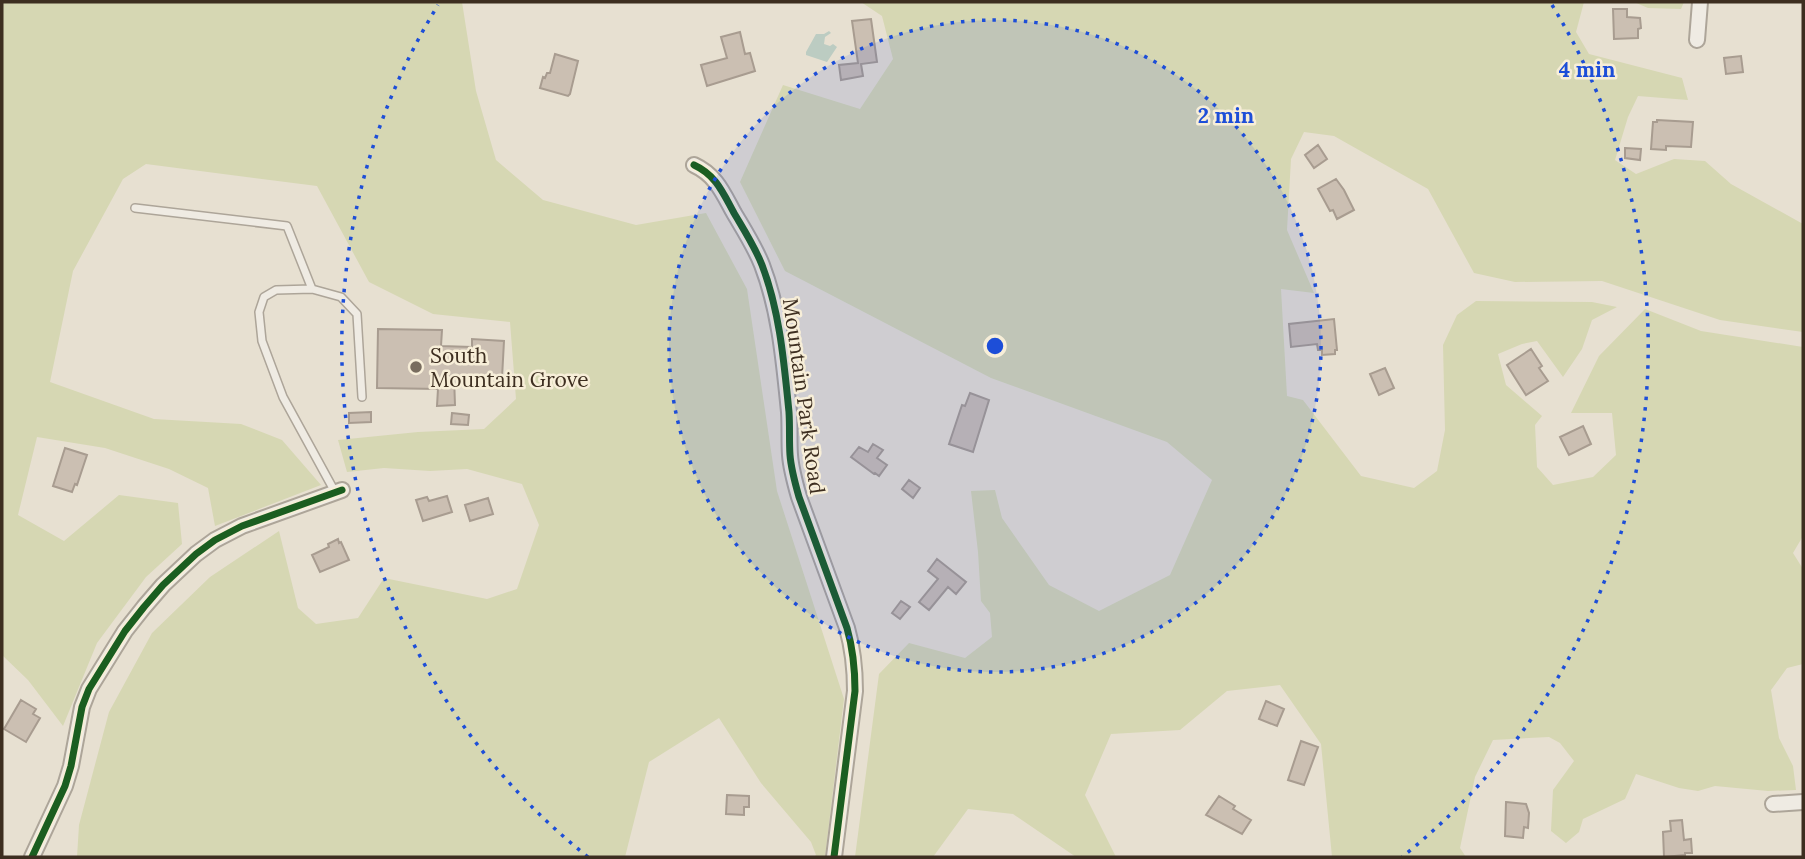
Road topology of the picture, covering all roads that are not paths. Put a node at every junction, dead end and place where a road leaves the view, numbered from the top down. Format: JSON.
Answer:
{"nodes":[{"id":1,"x":1700,"y":2,"type":"edge"},
{"id":2,"x":1697,"y":40,"type":"dead end"},
{"id":3,"x":694,"y":165,"type":"dead end"},
{"id":4,"x":135,"y":208,"type":"dead end"},
{"id":5,"x":312,"y":289,"type":"junction"},
{"id":6,"x":362,"y":397,"type":"dead end"},
{"id":7,"x":338,"y":491,"type":"joint"},
{"id":8,"x":1803,"y":802,"type":"edge"},
{"id":9,"x":1773,"y":804,"type":"dead end"},
{"id":10,"x":32,"y":857,"type":"edge"},
{"id":11,"x":834,"y":857,"type":"edge"}],
"edges":[{"from":1,"to":2,"type":"street"},
{"from":3,"to":11,"type":"street","name":"Mountain Park Road"},
{"from":4,"to":5,"type":"lane"},
{"from":5,"to":6,"type":"lane"},
{"from":5,"to":7,"type":"lane"},
{"from":7,"to":10,"type":"street"},
{"from":8,"to":9,"type":"street"}]}
